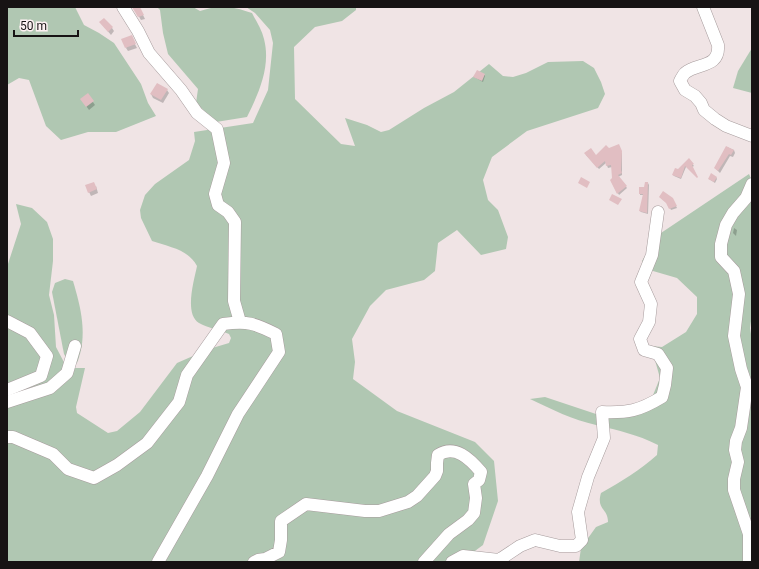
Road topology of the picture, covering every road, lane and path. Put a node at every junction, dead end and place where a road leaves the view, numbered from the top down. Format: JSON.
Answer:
{"nodes":[{"id":1,"x":123,"y":7,"type":"edge"},
{"id":2,"x":704,"y":7,"type":"edge"},
{"id":3,"x":752,"y":136,"type":"edge"},
{"id":4,"x":752,"y":184,"type":"edge"},
{"id":5,"x":658,"y":212,"type":"dead end"},
{"id":6,"x":7,"y":321,"type":"edge"},
{"id":7,"x":240,"y":322,"type":"junction"},
{"id":8,"x":75,"y":346,"type":"dead end"},
{"id":9,"x":7,"y":390,"type":"edge"},
{"id":10,"x":7,"y":402,"type":"edge"},
{"id":11,"x":7,"y":437,"type":"edge"},
{"id":12,"x":158,"y":562,"type":"edge"},
{"id":13,"x":254,"y":562,"type":"edge"},
{"id":14,"x":424,"y":562,"type":"edge"},
{"id":15,"x":452,"y":562,"type":"edge"},
{"id":16,"x":749,"y":562,"type":"edge"}],
"edges":[{"from":1,"to":7,"type":"street"},
{"from":2,"to":3,"type":"street"},
{"from":4,"to":16,"type":"street"},
{"from":5,"to":15,"type":"street"},
{"from":6,"to":9,"type":"street"},
{"from":7,"to":11,"type":"street"},
{"from":7,"to":12,"type":"street"},
{"from":8,"to":10,"type":"street"},
{"from":13,"to":14,"type":"street"}]}
